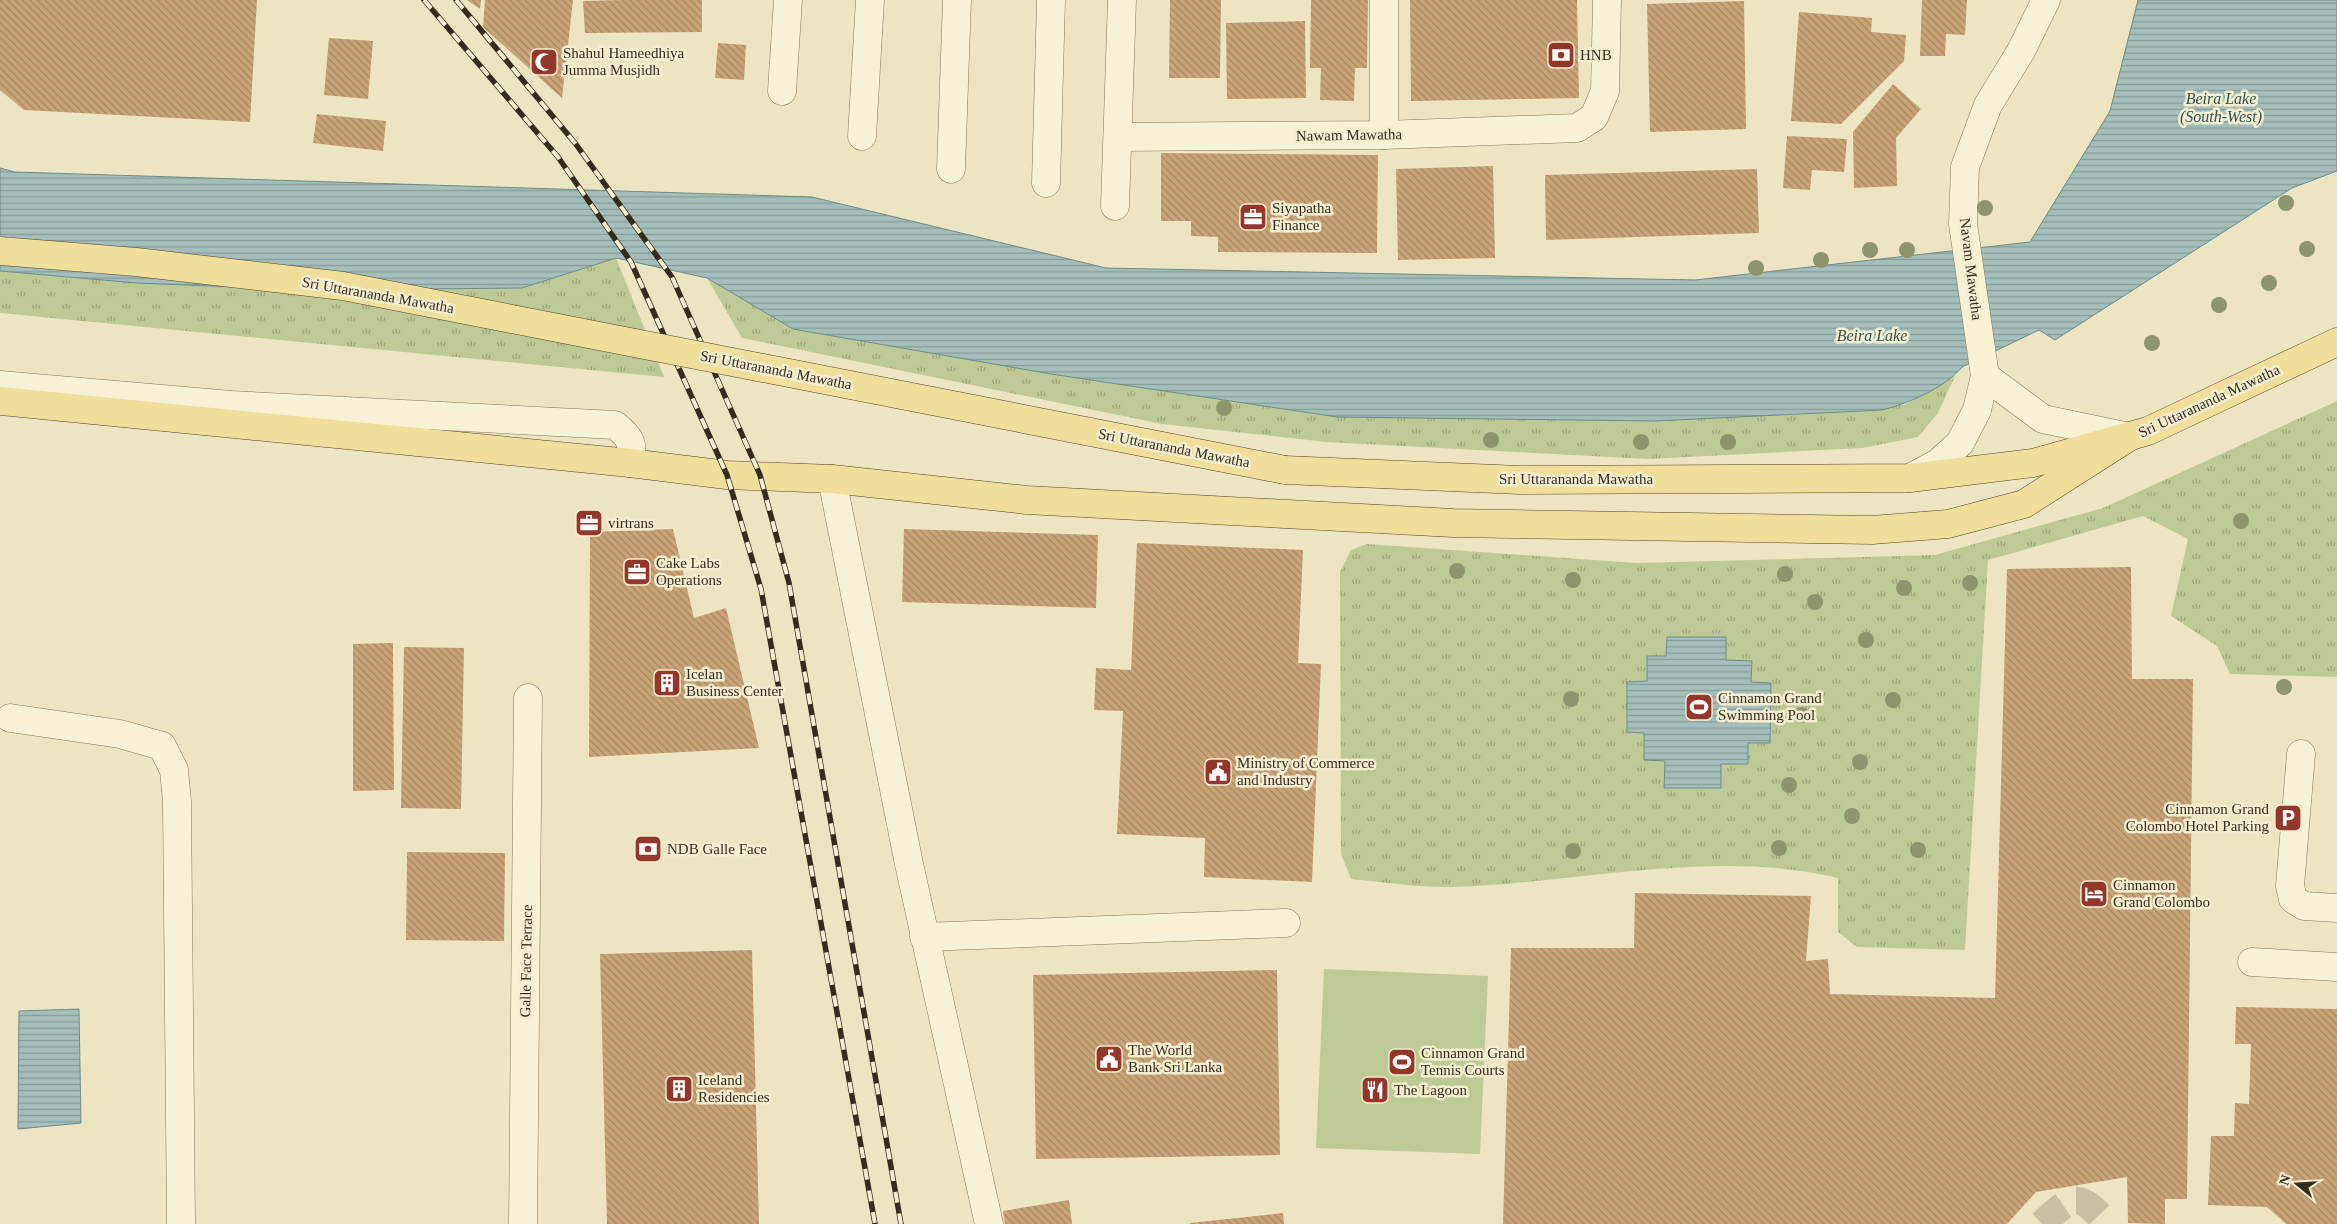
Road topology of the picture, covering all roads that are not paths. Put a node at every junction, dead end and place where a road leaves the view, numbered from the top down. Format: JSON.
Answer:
{"nodes":[{"id":1,"x":788,"y":0,"type":"edge"},
{"id":2,"x":870,"y":0,"type":"edge"},
{"id":3,"x":957,"y":0,"type":"edge"},
{"id":4,"x":1051,"y":0,"type":"edge"},
{"id":5,"x":1122,"y":0,"type":"edge"},
{"id":6,"x":1384,"y":0,"type":"edge"},
{"id":7,"x":1607,"y":0,"type":"edge"},
{"id":8,"x":2046,"y":0,"type":"edge"},
{"id":9,"x":782,"y":91,"type":"dead end"},
{"id":10,"x":1384,"y":135,"type":"junction"},
{"id":11,"x":862,"y":136,"type":"dead end"},
{"id":12,"x":1118,"y":137,"type":"junction"},
{"id":13,"x":951,"y":168,"type":"dead end"},
{"id":14,"x":1046,"y":183,"type":"dead end"},
{"id":15,"x":1115,"y":206,"type":"dead end"},
{"id":16,"x":0,"y":251,"type":"edge"},
{"id":17,"x":2337,"y":342,"type":"edge"},
{"id":18,"x":1984,"y":368,"type":"junction"},
{"id":19,"x":0,"y":385,"type":"edge"},
{"id":20,"x":0,"y":401,"type":"edge"},
{"id":21,"x":2129,"y":437,"type":"junction"},
{"id":22,"x":630,"y":463,"type":"junction"},
{"id":23,"x":1910,"y":478,"type":"junction"},
{"id":24,"x":832,"y":479,"type":"junction"},
{"id":25,"x":528,"y":698,"type":"dead end"},
{"id":26,"x":10,"y":718,"type":"dead end"},
{"id":27,"x":2301,"y":754,"type":"dead end"},
{"id":28,"x":2337,"y":908,"type":"edge"},
{"id":29,"x":1286,"y":923,"type":"dead end"},
{"id":30,"x":924,"y":937,"type":"junction"},
{"id":31,"x":2252,"y":962,"type":"dead end"},
{"id":32,"x":2337,"y":967,"type":"edge"},
{"id":33,"x":181,"y":1224,"type":"edge"},
{"id":34,"x":523,"y":1224,"type":"edge"},
{"id":35,"x":989,"y":1224,"type":"edge"}],
"edges":[{"from":1,"to":9,"type":"street"},
{"from":2,"to":11,"type":"street"},
{"from":3,"to":13,"type":"street"},
{"from":4,"to":14,"type":"street"},
{"from":5,"to":12,"type":"street"},
{"from":6,"to":10,"type":"street"},
{"from":7,"to":10,"type":"street","name":"Nawam Mawatha"},
{"from":8,"to":18,"type":"street","name":"Navam Mawatha"},
{"from":10,"to":12,"type":"street","name":"Nawam Mawatha"},
{"from":12,"to":15,"type":"street"},
{"from":16,"to":23,"type":"main road","name":"Sri Uttarananda Mawatha","bridge":true},
{"from":17,"to":21,"type":"main road","name":"Sri Uttarananda Mawatha"},
{"from":18,"to":21,"type":"street"},
{"from":18,"to":23,"type":"street","name":"Navam Mawatha"},
{"from":19,"to":22,"type":"street"},
{"from":20,"to":22,"type":"main road"},
{"from":21,"to":23,"type":"main road","name":"Sri Uttarananda Mawatha"},
{"from":21,"to":24,"type":"main road"},
{"from":22,"to":24,"type":"main road"},
{"from":24,"to":30,"type":"street"},
{"from":25,"to":34,"type":"street","name":"Galle Face Terrace"},
{"from":26,"to":33,"type":"street"},
{"from":27,"to":28,"type":"street"},
{"from":29,"to":30,"type":"street"},
{"from":30,"to":35,"type":"street"},
{"from":31,"to":32,"type":"street"}]}
